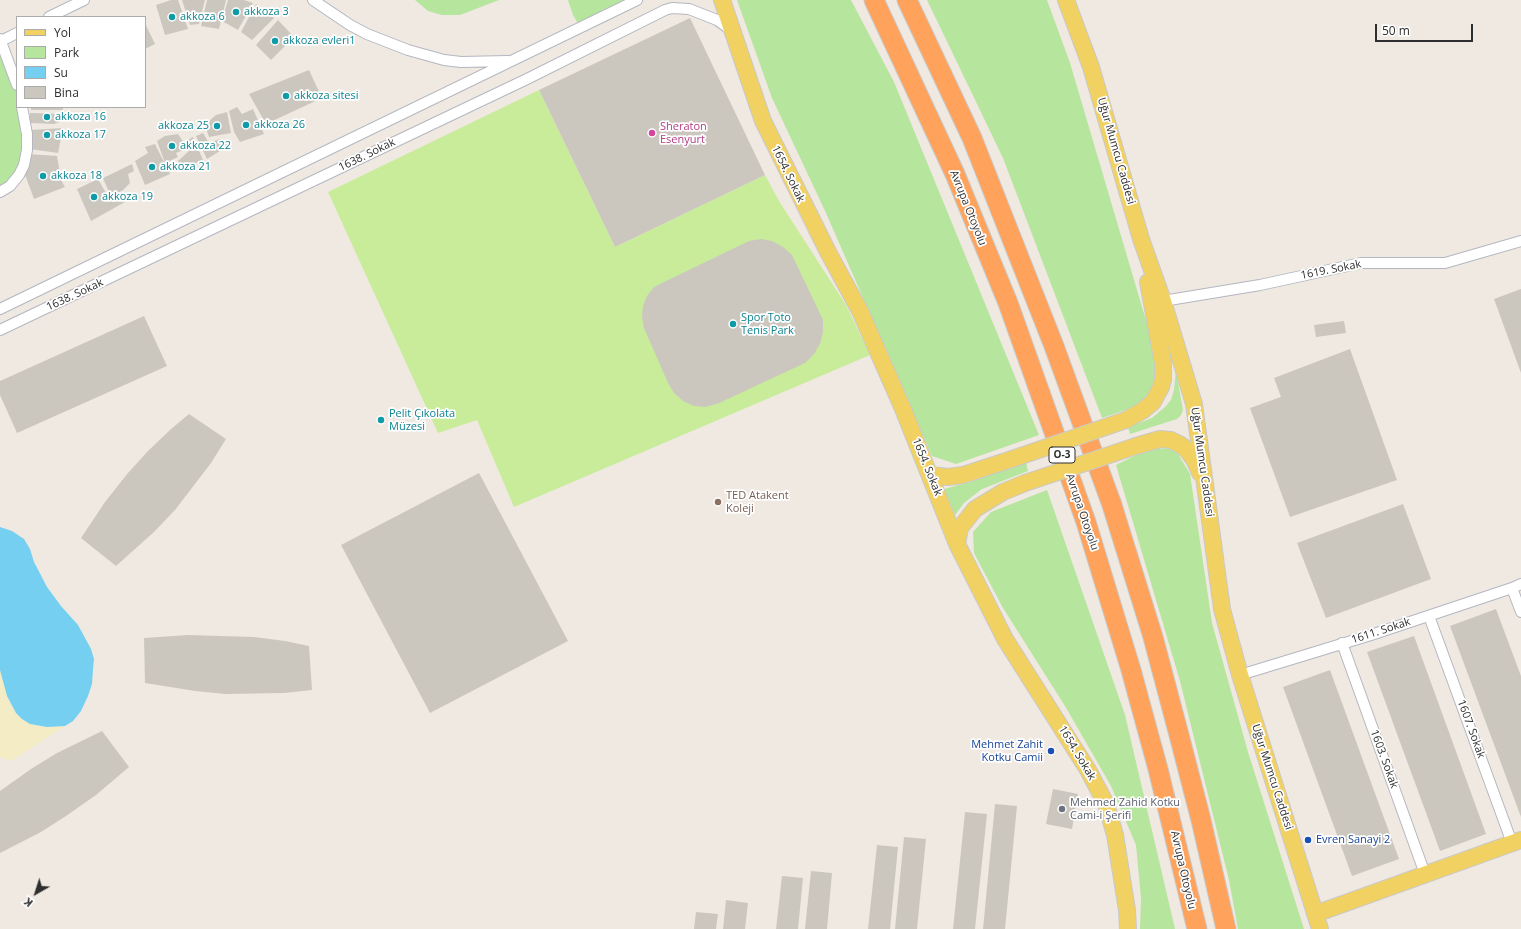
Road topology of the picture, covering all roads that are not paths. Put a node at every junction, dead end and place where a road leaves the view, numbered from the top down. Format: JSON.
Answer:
{"nodes":[{"id":1,"x":84,"y":0,"type":"edge"},
{"id":2,"x":313,"y":0,"type":"edge"},
{"id":3,"x":637,"y":0,"type":"edge"},
{"id":4,"x":722,"y":0,"type":"edge"},
{"id":5,"x":874,"y":0,"type":"edge"},
{"id":6,"x":907,"y":0,"type":"edge"},
{"id":7,"x":1066,"y":0,"type":"edge"},
{"id":8,"x":51,"y":16,"type":"edge"},
{"id":9,"x":734,"y":32,"type":"junction"},
{"id":10,"x":16,"y":33,"type":"edge"},
{"id":11,"x":0,"y":40,"type":"edge"},
{"id":12,"x":512,"y":61,"type":"junction"},
{"id":13,"x":16,"y":82,"type":"edge"},
{"id":14,"x":22,"y":108,"type":"edge"},
{"id":15,"x":0,"y":192,"type":"edge"},
{"id":16,"x":1141,"y":239,"type":"junction"},
{"id":17,"x":1521,"y":241,"type":"edge"},
{"id":18,"x":1163,"y":301,"type":"junction"},
{"id":19,"x":0,"y":309,"type":"edge"},
{"id":20,"x":0,"y":330,"type":"edge"},
{"id":21,"x":930,"y":474,"type":"junction"},
{"id":22,"x":1205,"y":481,"type":"junction"},
{"id":23,"x":957,"y":544,"type":"junction"},
{"id":24,"x":1516,"y":586,"type":"edge"},
{"id":25,"x":1521,"y":612,"type":"edge"},
{"id":26,"x":1429,"y":616,"type":"junction"},
{"id":27,"x":1342,"y":643,"type":"junction"},
{"id":28,"x":1240,"y":676,"type":"junction"},
{"id":29,"x":1517,"y":841,"type":"edge"},
{"id":30,"x":1425,"y":874,"type":"junction"},
{"id":31,"x":1318,"y":921,"type":"edge"},
{"id":32,"x":1128,"y":929,"type":"edge"},
{"id":33,"x":1197,"y":929,"type":"edge"},
{"id":34,"x":1226,"y":929,"type":"edge"}],
"edges":[{"from":1,"to":8,"type":"street"},
{"from":2,"to":12,"type":"street"},
{"from":3,"to":12,"type":"street","name":"1638. Sokak"},
{"from":4,"to":9,"type":"main road","name":"1654. Sokak"},
{"from":5,"to":33,"type":"highway","name":"Avrupa Otoyolu","number":"O-3"},
{"from":6,"to":34,"type":"highway","number":"O-3"},
{"from":7,"to":16,"type":"main road","name":"Uğur Mumcu Caddesi"},
{"from":9,"to":20,"type":"street","name":"1638. Sokak"},
{"from":9,"to":21,"type":"main road","name":"1654. Sokak"},
{"from":10,"to":11,"type":"street"},
{"from":11,"to":13,"type":"street"},
{"from":12,"to":19,"type":"street","name":"1638. Sokak"},
{"from":14,"to":15,"type":"street"},
{"from":16,"to":18,"type":"main road","name":"Uğur Mumcu Caddesi"},
{"from":16,"to":21,"type":"main road","bridge":true},
{"from":17,"to":18,"type":"street","name":"1619. Sokak"},
{"from":18,"to":22,"type":"main road","name":"Uğur Mumcu Caddesi"},
{"from":21,"to":23,"type":"main road","name":"1654. Sokak"},
{"from":22,"to":23,"type":"main road","bridge":true},
{"from":22,"to":28,"type":"main road","name":"Uğur Mumcu Caddesi"},
{"from":23,"to":32,"type":"main road","name":"1654. Sokak"},
{"from":24,"to":25,"type":"street"},
{"from":24,"to":26,"type":"street","name":"1611. Sokak"},
{"from":26,"to":27,"type":"street","name":"1611. Sokak"},
{"from":26,"to":29,"type":"street","name":"1607. Sokak"},
{"from":27,"to":28,"type":"street","name":"1611. Sokak"},
{"from":27,"to":30,"type":"street","name":"1603. Sokak"},
{"from":28,"to":31,"type":"main road","name":"Uğur Mumcu Caddesi"},
{"from":29,"to":30,"type":"main road"},
{"from":30,"to":31,"type":"main road"}]}
